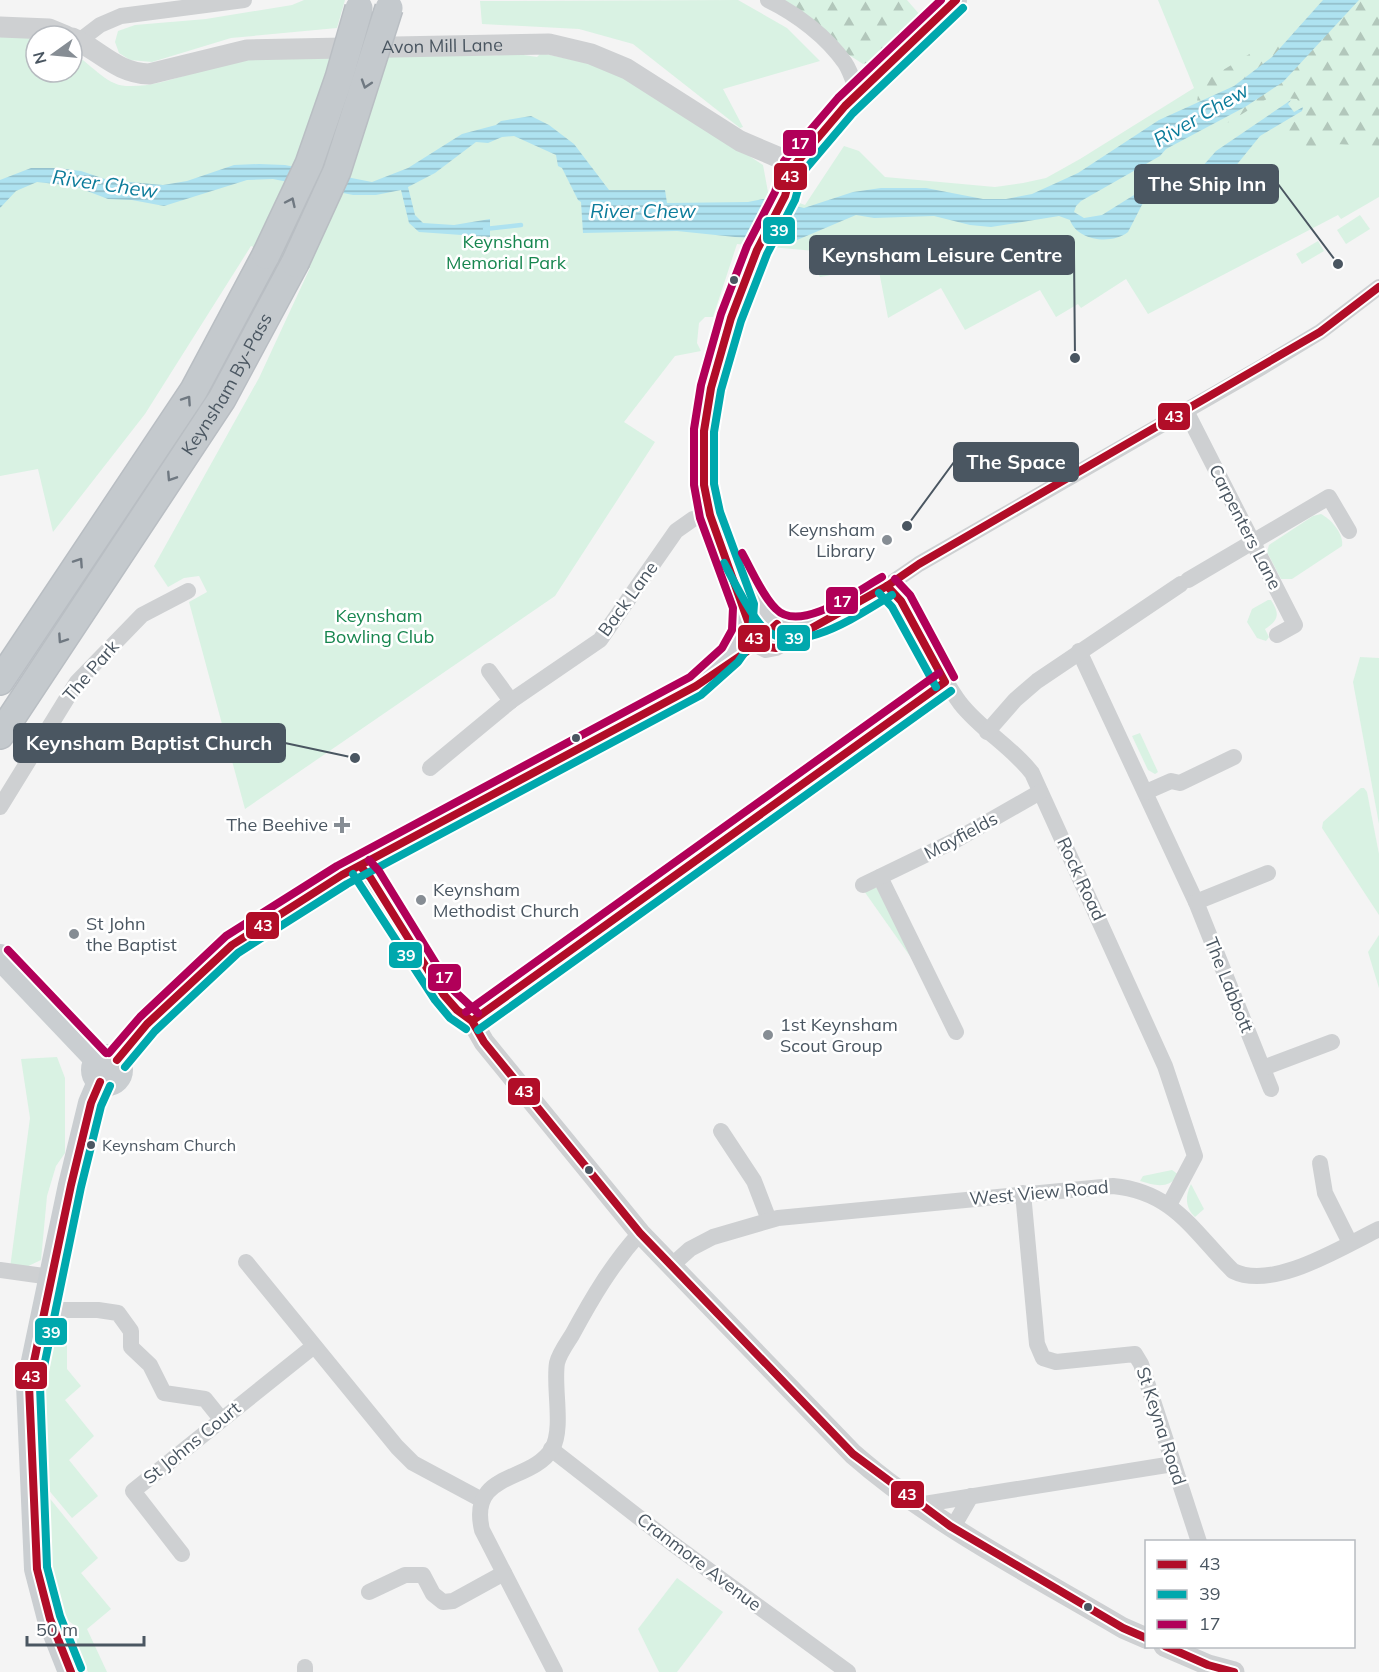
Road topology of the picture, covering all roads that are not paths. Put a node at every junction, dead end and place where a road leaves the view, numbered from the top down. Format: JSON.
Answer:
{"nodes":[{"id":1,"x":244,"y":0,"type":"edge"},
{"id":2,"x":768,"y":0,"type":"edge"},
{"id":3,"x":956,"y":0,"type":"edge"},
{"id":4,"x":360,"y":4,"type":"edge"},
{"id":5,"x":390,"y":4,"type":"edge"},
{"id":6,"x":0,"y":27,"type":"edge"},
{"id":7,"x":24,"y":28,"type":"edge"},
{"id":8,"x":84,"y":32,"type":"edge"},
{"id":9,"x":84,"y":46,"type":"edge"},
{"id":10,"x":858,"y":94,"type":"junction"},
{"id":11,"x":793,"y":167,"type":"junction"},
{"id":12,"x":1379,"y":287,"type":"edge"},
{"id":13,"x":1186,"y":411,"type":"junction"},
{"id":14,"x":712,"y":521,"type":"junction"},
{"id":15,"x":1349,"y":531,"type":"dead end"},
{"id":16,"x":1253,"y":541,"type":"junction"},
{"id":17,"x":887,"y":586,"type":"junction"},
{"id":18,"x":188,"y":591,"type":"dead end"},
{"id":19,"x":744,"y":608,"type":"junction"},
{"id":20,"x":777,"y":624,"type":"junction"},
{"id":21,"x":809,"y":627,"type":"junction"},
{"id":22,"x":1276,"y":635,"type":"dead end"},
{"id":23,"x":755,"y":641,"type":"junction"},
{"id":24,"x":1079,"y":651,"type":"junction"},
{"id":25,"x":716,"y":669,"type":"junction"},
{"id":26,"x":489,"y":671,"type":"dead end"},
{"id":27,"x":0,"y":681,"type":"edge"},
{"id":28,"x":945,"y":682,"type":"junction"},
{"id":29,"x":511,"y":701,"type":"junction"},
{"id":30,"x":987,"y":732,"type":"junction"},
{"id":31,"x":0,"y":735,"type":"edge"},
{"id":32,"x":1234,"y":757,"type":"dead end"},
{"id":33,"x":430,"y":768,"type":"dead end"},
{"id":34,"x":1040,"y":792,"type":"junction"},
{"id":35,"x":1146,"y":792,"type":"junction"},
{"id":36,"x":0,"y":807,"type":"edge"},
{"id":37,"x":361,"y":867,"type":"junction"},
{"id":38,"x":1268,"y":873,"type":"dead end"},
{"id":39,"x":880,"y":877,"type":"junction"},
{"id":40,"x":863,"y":885,"type":"dead end"},
{"id":41,"x":1196,"y":902,"type":"junction"},
{"id":42,"x":0,"y":957,"type":"edge"},
{"id":43,"x":472,"y":1021,"type":"junction"},
{"id":44,"x":956,"y":1032,"type":"dead end"},
{"id":45,"x":1332,"y":1042,"type":"dead end"},
{"id":46,"x":105,"y":1067,"type":"junction"},
{"id":47,"x":1263,"y":1068,"type":"junction"},
{"id":48,"x":1270,"y":1089,"type":"dead end"},
{"id":49,"x":722,"y":1131,"type":"dead end"},
{"id":50,"x":1320,"y":1163,"type":"dead end"},
{"id":51,"x":1023,"y":1193,"type":"junction"},
{"id":52,"x":1169,"y":1205,"type":"junction"},
{"id":53,"x":770,"y":1220,"type":"junction"},
{"id":54,"x":1378,"y":1230,"type":"edge"},
{"id":55,"x":640,"y":1233,"type":"junction"},
{"id":56,"x":1350,"y":1243,"type":"junction"},
{"id":57,"x":246,"y":1262,"type":"dead end"},
{"id":58,"x":671,"y":1266,"type":"junction"},
{"id":59,"x":0,"y":1269,"type":"edge"},
{"id":60,"x":51,"y":1277,"type":"junction"},
{"id":61,"x":44,"y":1310,"type":"junction"},
{"id":62,"x":314,"y":1346,"type":"junction"},
{"id":63,"x":221,"y":1419,"type":"junction"},
{"id":64,"x":551,"y":1449,"type":"junction"},
{"id":65,"x":1173,"y":1464,"type":"junction"},
{"id":66,"x":971,"y":1496,"type":"junction"},
{"id":67,"x":482,"y":1500,"type":"junction"},
{"id":68,"x":918,"y":1504,"type":"junction"},
{"id":69,"x":953,"y":1527,"type":"junction"},
{"id":70,"x":1198,"y":1540,"type":"edge"},
{"id":71,"x":182,"y":1554,"type":"dead end"},
{"id":72,"x":504,"y":1573,"type":"junction"},
{"id":73,"x":369,"y":1592,"type":"dead end"},
{"id":74,"x":1145,"y":1638,"type":"edge"},
{"id":75,"x":1166,"y":1648,"type":"edge"},
{"id":76,"x":71,"y":1672,"type":"edge"},
{"id":77,"x":555,"y":1672,"type":"edge"},
{"id":78,"x":848,"y":1672,"type":"edge"},
{"id":79,"x":1234,"y":1672,"type":"edge"}],
"edges":[{"from":1,"to":8,"type":"street"},
{"from":2,"to":10,"type":"street"},
{"from":3,"to":10,"type":"main road"},
{"from":27,"to":4,"type":"highway","name":"Keynsham By-Pass","one_way":true,"bridge":true},
{"from":5,"to":31,"type":"highway","name":"Keynsham By-Pass","one_way":true,"bridge":true},
{"from":6,"to":7,"type":"street","name":"Avon Mill Lane"},
{"from":9,"to":11,"type":"street","name":"Avon Mill Lane"},
{"from":10,"to":11,"type":"main road"},
{"from":11,"to":14,"type":"main road"},
{"from":12,"to":13,"type":"street"},
{"from":13,"to":16,"type":"street","name":"Carpenters Lane"},
{"from":13,"to":17,"type":"street"},
{"from":14,"to":19,"type":"main road"},
{"from":14,"to":20,"type":"street"},
{"from":14,"to":29,"type":"street","name":"Back Lane"},
{"from":15,"to":16,"type":"street"},
{"from":16,"to":22,"type":"street","name":"Carpenters Lane"},
{"from":16,"to":24,"type":"street"},
{"from":17,"to":21,"type":"street"},
{"from":17,"to":28,"type":"street","name":"Rock Road"},
{"from":18,"to":36,"type":"street","name":"The Park"},
{"from":19,"to":23,"type":"street"},
{"from":19,"to":25,"type":"main road"},
{"from":20,"to":21,"type":"street"},
{"from":20,"to":23,"type":"street"},
{"from":21,"to":23,"type":"street"},
{"from":23,"to":25,"type":"street"},
{"from":24,"to":30,"type":"street"},
{"from":24,"to":35,"type":"street","name":"The Labbott"},
{"from":25,"to":37,"type":"main road"},
{"from":26,"to":29,"type":"street"},
{"from":28,"to":30,"type":"street","name":"Rock Road"},
{"from":28,"to":43,"type":"street"},
{"from":29,"to":33,"type":"street","name":"Back Lane"},
{"from":30,"to":34,"type":"street","name":"Rock Road"},
{"from":32,"to":35,"type":"street"},
{"from":34,"to":39,"type":"street","name":"Mayfields"},
{"from":34,"to":52,"type":"street","name":"Rock Road"},
{"from":35,"to":41,"type":"street","name":"The Labbott"},
{"from":37,"to":43,"type":"street"},
{"from":37,"to":46,"type":"main road"},
{"from":38,"to":41,"type":"street"},
{"from":39,"to":40,"type":"street","name":"Mayfields"},
{"from":39,"to":44,"type":"street"},
{"from":41,"to":47,"type":"street","name":"The Labbott"},
{"from":42,"to":46,"type":"main road"},
{"from":43,"to":55,"type":"street"},
{"from":45,"to":47,"type":"street"},
{"from":46,"to":60,"type":"main road"},
{"from":47,"to":48,"type":"street","name":"The Labbott"},
{"from":49,"to":53,"type":"street"},
{"from":50,"to":56,"type":"street"},
{"from":51,"to":52,"type":"street","name":"West View Road"},
{"from":51,"to":53,"type":"street","name":"West View Road"},
{"from":51,"to":65,"type":"street","name":"St Keyna Road"},
{"from":52,"to":56,"type":"street","name":"West View Road"},
{"from":53,"to":58,"type":"street","name":"West View Road"},
{"from":54,"to":56,"type":"street","name":"West View Road"},
{"from":55,"to":58,"type":"street"},
{"from":55,"to":64,"type":"street"},
{"from":57,"to":62,"type":"street"},
{"from":58,"to":68,"type":"street"},
{"from":59,"to":60,"type":"street"},
{"from":60,"to":61,"type":"main road"},
{"from":61,"to":63,"type":"street"},
{"from":61,"to":76,"type":"main road"},
{"from":62,"to":63,"type":"street","name":"St Johns Court"},
{"from":62,"to":67,"type":"street"},
{"from":63,"to":71,"type":"street","name":"St Johns Court"},
{"from":64,"to":67,"type":"street"},
{"from":64,"to":78,"type":"street","name":"Cranmore Avenue"},
{"from":65,"to":66,"type":"street"},
{"from":65,"to":70,"type":"street","name":"St Keyna Road"},
{"from":66,"to":68,"type":"street"},
{"from":66,"to":69,"type":"street"},
{"from":67,"to":72,"type":"street"},
{"from":68,"to":69,"type":"street"},
{"from":69,"to":74,"type":"street"},
{"from":72,"to":73,"type":"street"},
{"from":72,"to":77,"type":"street"},
{"from":75,"to":79,"type":"street"}]}
